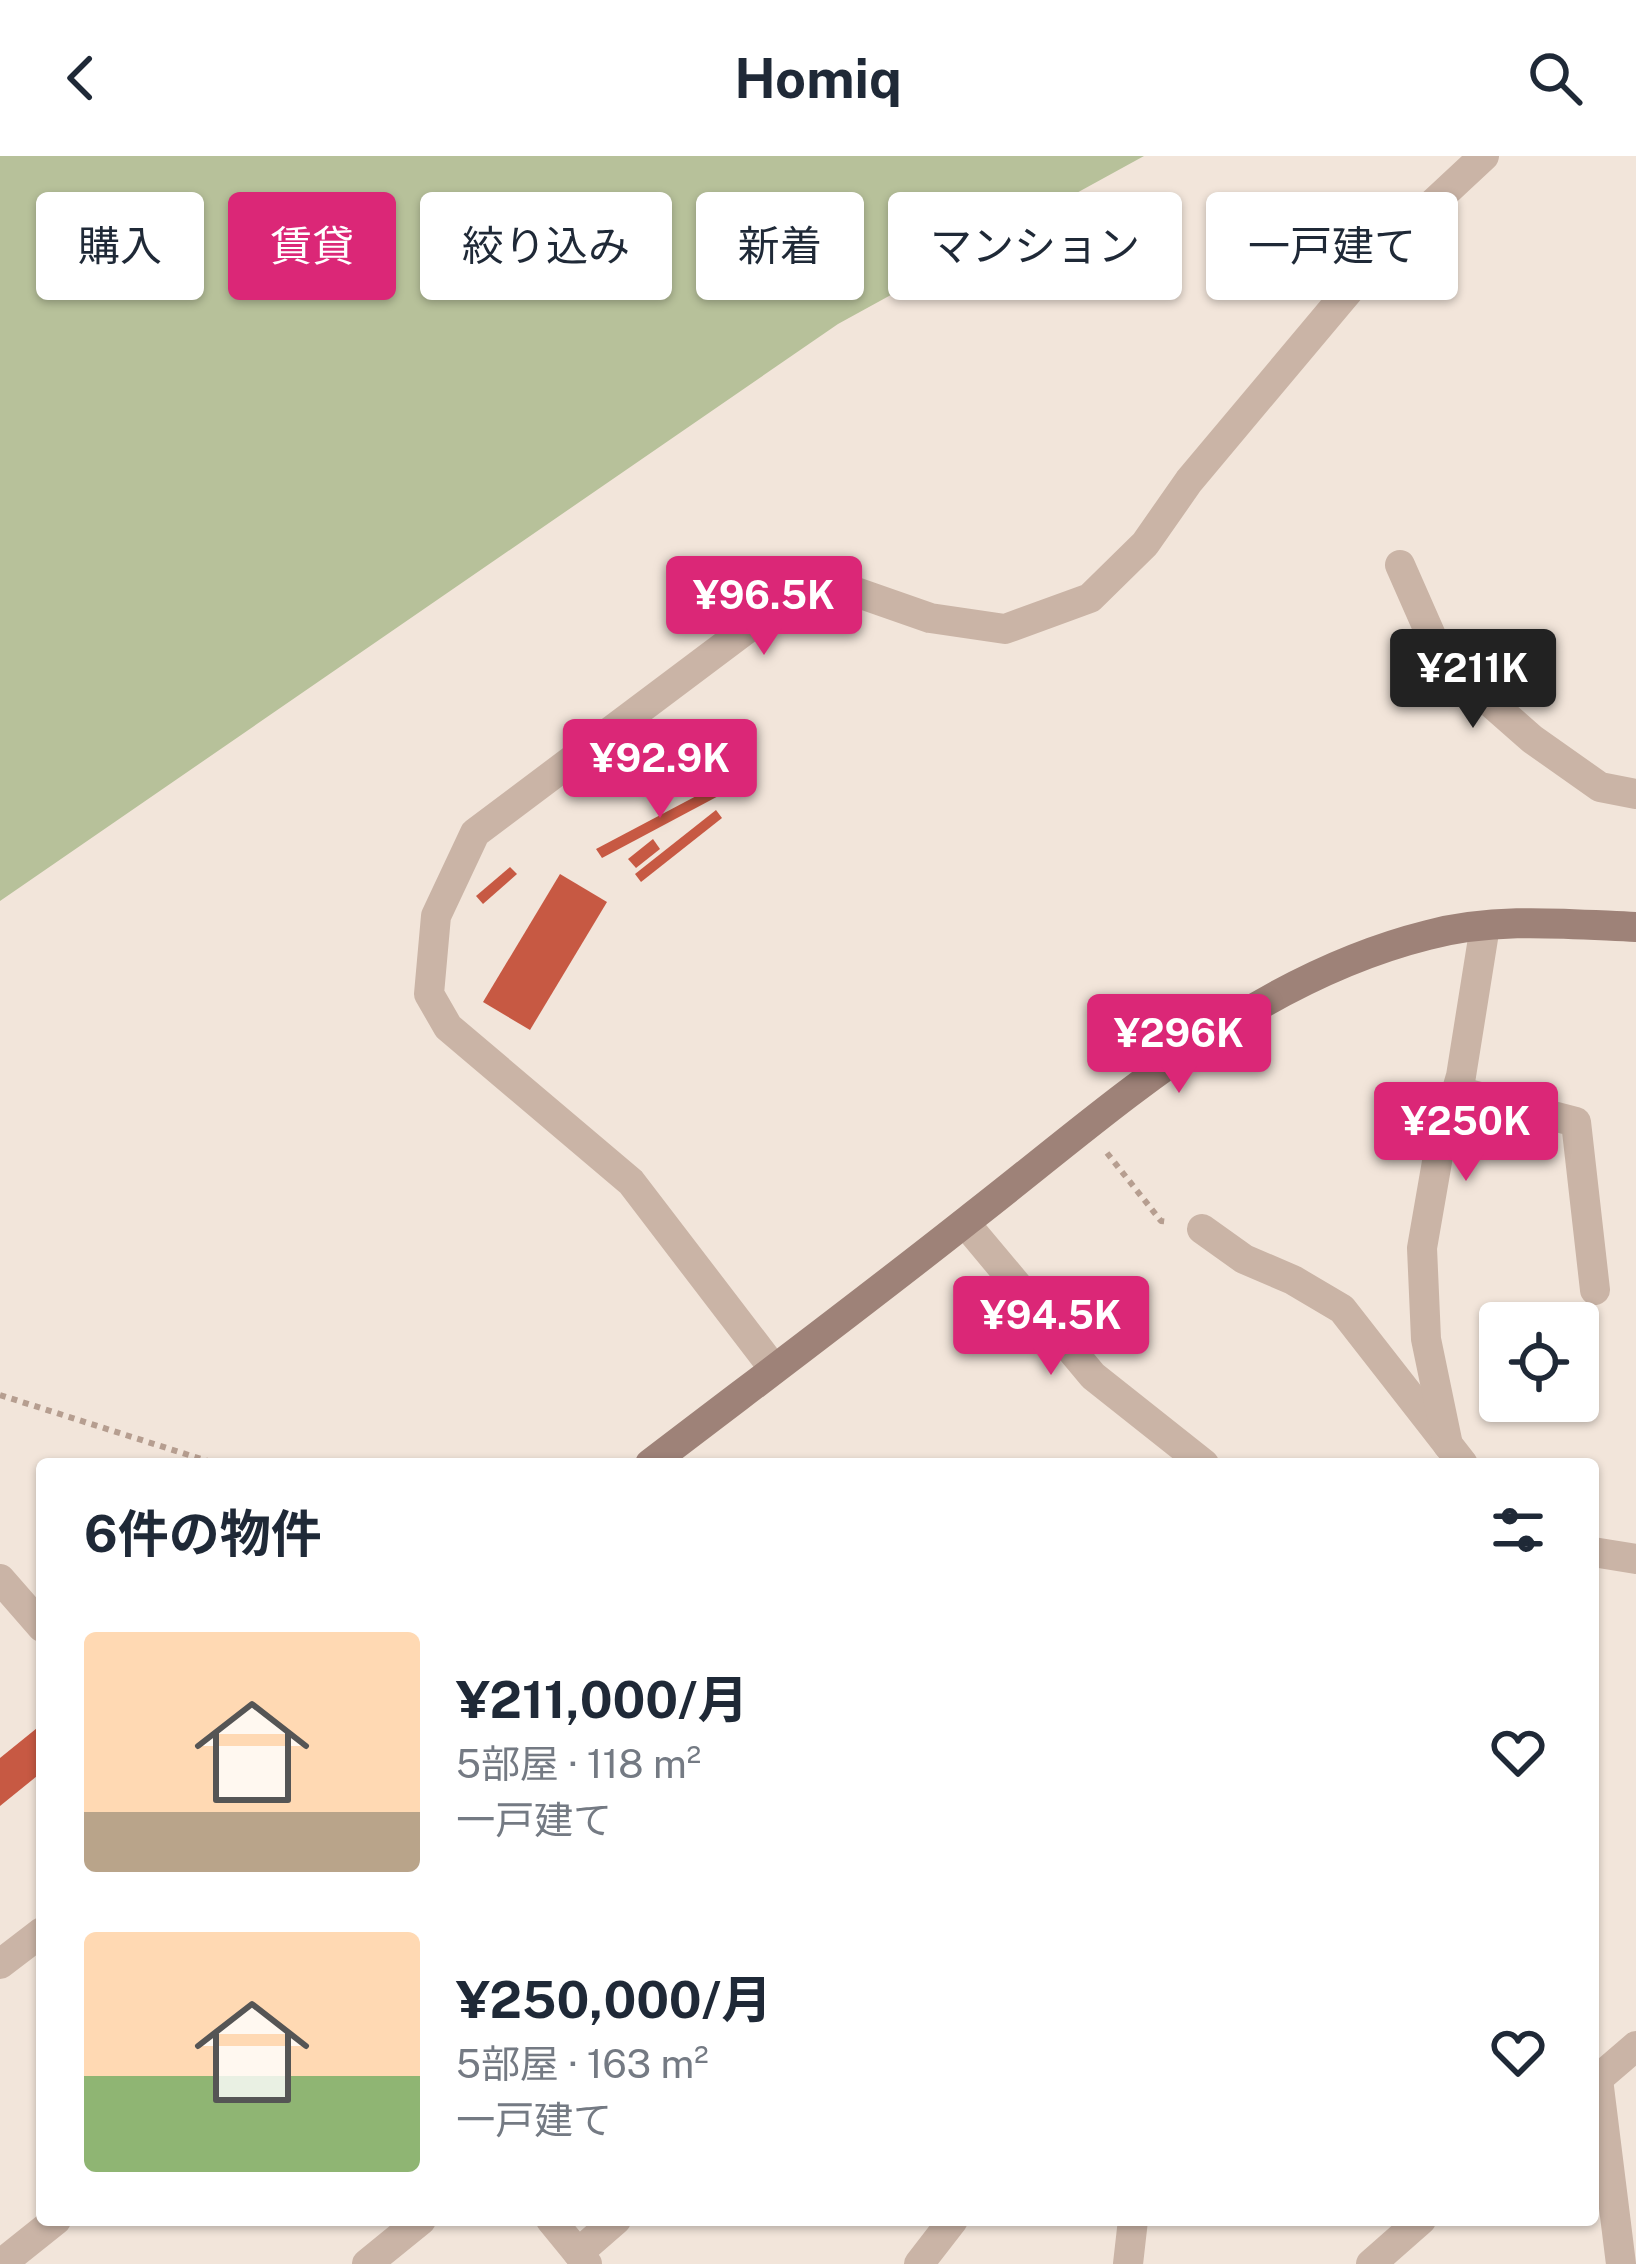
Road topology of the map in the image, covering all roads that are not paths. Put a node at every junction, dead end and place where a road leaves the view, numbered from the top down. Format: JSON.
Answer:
{"nodes":[{"id":1,"x":1484,"y":156,"type":"edge"},
{"id":2,"x":1400,"y":566,"type":"dead end"},
{"id":3,"x":1636,"y":794,"type":"edge"},
{"id":4,"x":1485,"y":926,"type":"junction"},
{"id":5,"x":1636,"y":927,"type":"edge"},
{"id":6,"x":1456,"y":1090,"type":"junction"},
{"id":7,"x":965,"y":1223,"type":"junction"},
{"id":8,"x":1202,"y":1229,"type":"road end"},
{"id":9,"x":1595,"y":1289,"type":"dead end"},
{"id":10,"x":774,"y":1369,"type":"junction"},
{"id":11,"x":1455,"y":1455,"type":"edge"},
{"id":12,"x":658,"y":1458,"type":"edge"},
{"id":13,"x":1196,"y":1458,"type":"edge"},
{"id":14,"x":1599,"y":1553,"type":"edge"},
{"id":15,"x":1636,"y":1559,"type":"edge"},
{"id":16,"x":0,"y":1579,"type":"edge"},
{"id":17,"x":36,"y":1620,"type":"edge"},
{"id":18,"x":36,"y":1937,"type":"edge"},
{"id":19,"x":0,"y":1964,"type":"edge"},
{"id":20,"x":1636,"y":2045,"type":"edge"},
{"id":21,"x":1599,"y":2078,"type":"edge"},
{"id":22,"x":1599,"y":2103,"type":"edge"},
{"id":23,"x":48,"y":2226,"type":"edge"},
{"id":24,"x":414,"y":2226,"type":"edge"},
{"id":25,"x":556,"y":2226,"type":"edge"},
{"id":26,"x":611,"y":2226,"type":"edge"},
{"id":27,"x":948,"y":2226,"type":"edge"},
{"id":28,"x":1132,"y":2226,"type":"edge"},
{"id":29,"x":1414,"y":2226,"type":"edge"},
{"id":30,"x":583,"y":2259,"type":"edge"},
{"id":31,"x":1,"y":2264,"type":"edge"},
{"id":32,"x":368,"y":2264,"type":"edge"},
{"id":33,"x":919,"y":2264,"type":"edge"},
{"id":34,"x":1128,"y":2264,"type":"edge"},
{"id":35,"x":1371,"y":2264,"type":"edge"},
{"id":36,"x":1621,"y":2264,"type":"edge"}],
"edges":[{"from":1,"to":10,"type":"street"},
{"from":2,"to":3,"type":"street"},
{"from":4,"to":5,"type":"street"},
{"from":4,"to":6,"type":"street"},
{"from":4,"to":7,"type":"street"},
{"from":6,"to":9,"type":"street"},
{"from":6,"to":11,"type":"street"},
{"from":7,"to":10,"type":"street"},
{"from":7,"to":13,"type":"street"},
{"from":8,"to":11,"type":"street"},
{"from":10,"to":12,"type":"street"},
{"from":14,"to":15,"type":"street"},
{"from":16,"to":17,"type":"street"},
{"from":18,"to":19,"type":"street"},
{"from":20,"to":21,"type":"street"},
{"from":22,"to":36,"type":"street"},
{"from":23,"to":31,"type":"street"},
{"from":24,"to":32,"type":"street"},
{"from":25,"to":30,"type":"street"},
{"from":26,"to":30,"type":"street"},
{"from":27,"to":33,"type":"street"},
{"from":28,"to":34,"type":"street"},
{"from":29,"to":35,"type":"street"}]}
